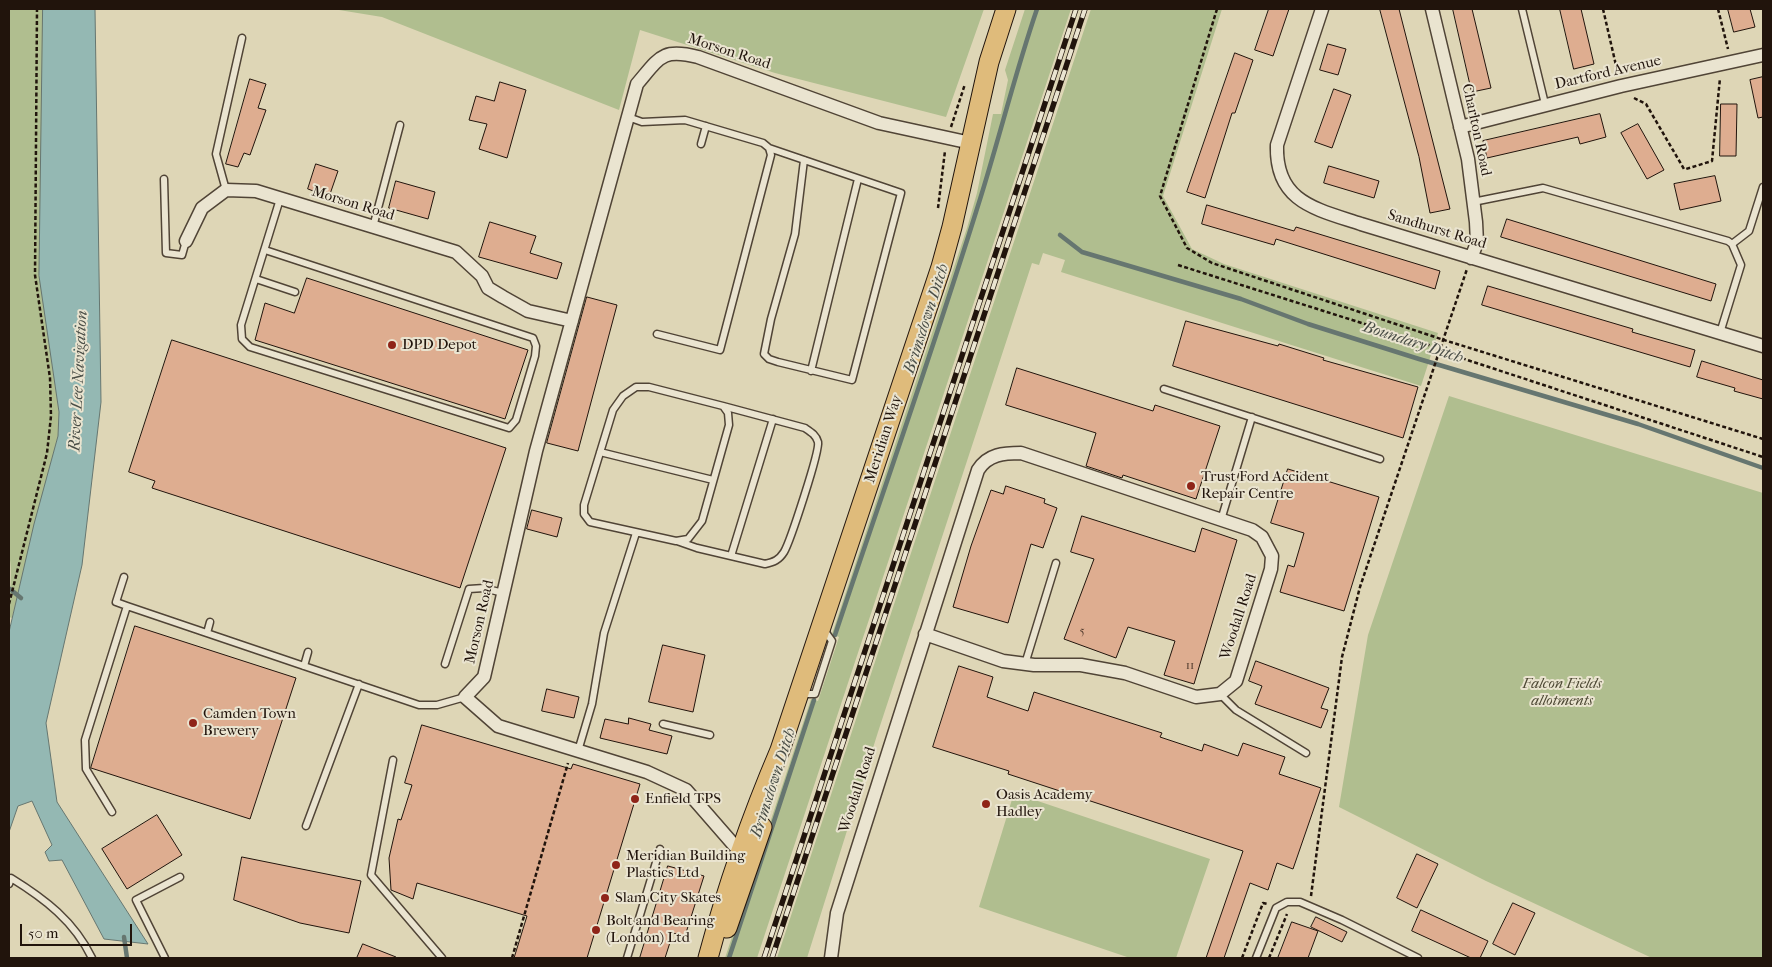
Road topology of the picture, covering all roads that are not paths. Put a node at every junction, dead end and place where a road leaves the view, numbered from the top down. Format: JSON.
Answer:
{"nodes":[{"id":1,"x":1006,"y":9,"type":"edge"},
{"id":2,"x":1322,"y":9,"type":"edge"},
{"id":3,"x":1432,"y":9,"type":"edge"},
{"id":4,"x":1522,"y":9,"type":"edge"},
{"id":5,"x":242,"y":38,"type":"dead end"},
{"id":6,"x":1763,"y":54,"type":"edge"},
{"id":7,"x":1545,"y":104,"type":"junction"},
{"id":8,"x":628,"y":117,"type":"junction"},
{"id":9,"x":400,"y":124,"type":"dead end"},
{"id":10,"x":706,"y":126,"type":"junction"},
{"id":11,"x":1460,"y":126,"type":"junction"},
{"id":12,"x":971,"y":143,"type":"junction"},
{"id":13,"x":701,"y":144,"type":"dead end"},
{"id":14,"x":769,"y":148,"type":"junction"},
{"id":15,"x":804,"y":160,"type":"junction"},
{"id":16,"x":858,"y":178,"type":"junction"},
{"id":17,"x":164,"y":179,"type":"dead end"},
{"id":18,"x":1763,"y":188,"type":"edge"},
{"id":19,"x":226,"y":190,"type":"junction"},
{"id":20,"x":280,"y":199,"type":"junction"},
{"id":21,"x":1473,"y":202,"type":"junction"},
{"id":22,"x":372,"y":227,"type":"junction"},
{"id":23,"x":186,"y":241,"type":"joint"},
{"id":24,"x":1732,"y":244,"type":"junction"},
{"id":25,"x":265,"y":250,"type":"junction"},
{"id":26,"x":1471,"y":258,"type":"junction"},
{"id":27,"x":256,"y":279,"type":"junction"},
{"id":28,"x":295,"y":292,"type":"dead end"},
{"id":29,"x":572,"y":321,"type":"junction"},
{"id":30,"x":1720,"y":332,"type":"junction"},
{"id":31,"x":657,"y":334,"type":"dead end"},
{"id":32,"x":1763,"y":346,"type":"edge"},
{"id":33,"x":811,"y":370,"type":"junction"},
{"id":34,"x":1164,"y":389,"type":"dead end"},
{"id":35,"x":723,"y":406,"type":"junction"},
{"id":36,"x":1252,"y":417,"type":"junction"},
{"id":37,"x":773,"y":419,"type":"junction"},
{"id":38,"x":600,"y":452,"type":"junction"},
{"id":39,"x":1380,"y":459,"type":"dead end"},
{"id":40,"x":713,"y":480,"type":"junction"},
{"id":41,"x":1221,"y":520,"type":"junction"},
{"id":42,"x":636,"y":533,"type":"junction"},
{"id":43,"x":676,"y":541,"type":"junction"},
{"id":44,"x":731,"y":556,"type":"junction"},
{"id":45,"x":1056,"y":563,"type":"dead end"},
{"id":46,"x":124,"y":577,"type":"dead end"},
{"id":47,"x":503,"y":593,"type":"junction"},
{"id":48,"x":127,"y":606,"type":"junction"},
{"id":49,"x":210,"y":622,"type":"dead end"},
{"id":50,"x":207,"y":633,"type":"junction"},
{"id":51,"x":925,"y":634,"type":"junction"},
{"id":52,"x":308,"y":652,"type":"dead end"},
{"id":53,"x":445,"y":664,"type":"dead end"},
{"id":54,"x":1025,"y":664,"type":"junction"},
{"id":55,"x":304,"y":666,"type":"junction"},
{"id":56,"x":359,"y":684,"type":"junction"},
{"id":57,"x":1220,"y":694,"type":"junction"},
{"id":58,"x":465,"y":697,"type":"junction"},
{"id":59,"x":663,"y":724,"type":"dead end"},
{"id":60,"x":710,"y":735,"type":"dead end"},
{"id":61,"x":780,"y":750,"type":"junction"},
{"id":62,"x":578,"y":751,"type":"junction"},
{"id":63,"x":1306,"y":753,"type":"dead end"},
{"id":64,"x":393,"y":760,"type":"dead end"},
{"id":65,"x":112,"y":812,"type":"dead end"},
{"id":66,"x":306,"y":826,"type":"dead end"},
{"id":67,"x":660,"y":849,"type":"dead end"},
{"id":68,"x":740,"y":852,"type":"junction"},
{"id":69,"x":180,"y":877,"type":"dead end"},
{"id":70,"x":9,"y":884,"type":"edge"},
{"id":71,"x":92,"y":958,"type":"edge"},
{"id":72,"x":165,"y":958,"type":"edge"},
{"id":73,"x":442,"y":958,"type":"edge"},
{"id":74,"x":627,"y":958,"type":"edge"},
{"id":75,"x":708,"y":958,"type":"edge"},
{"id":76,"x":715,"y":958,"type":"edge"},
{"id":77,"x":832,"y":958,"type":"edge"},
{"id":78,"x":1256,"y":958,"type":"edge"},
{"id":79,"x":1418,"y":958,"type":"edge"}],
"edges":[{"from":1,"to":12,"type":"main road","name":"Meridian Way"},
{"from":2,"to":26,"type":"street","name":"Sandhurst Road"},
{"from":3,"to":11,"type":"street","name":"Charlton Road"},
{"from":4,"to":7,"type":"lane"},
{"from":5,"to":19,"type":"lane"},
{"from":6,"to":7,"type":"street","name":"Dartford Avenue"},
{"from":7,"to":11,"type":"street","name":"Dartford Avenue"},
{"from":8,"to":10,"type":"lane"},
{"from":8,"to":12,"type":"street","name":"Morson Road"},
{"from":8,"to":29,"type":"street","name":"Morson Road"},
{"from":9,"to":22,"type":"lane"},
{"from":10,"to":13,"type":"lane"},
{"from":10,"to":14,"type":"lane"},
{"from":11,"to":21,"type":"street","name":"Charlton Road"},
{"from":12,"to":61,"type":"main road","name":"Meridian Way"},
{"from":14,"to":15,"type":"lane"},
{"from":14,"to":31,"type":"lane"},
{"from":15,"to":16,"type":"lane"},
{"from":15,"to":33,"type":"lane"},
{"from":16,"to":33,"type":"lane"},
{"from":16,"to":33,"type":"lane"},
{"from":17,"to":23,"type":"lane"},
{"from":18,"to":24,"type":"lane"},
{"from":19,"to":20,"type":"street","name":"Morson Road"},
{"from":19,"to":23,"type":"street"},
{"from":20,"to":22,"type":"street","name":"Morson Road"},
{"from":20,"to":25,"type":"lane"},
{"from":21,"to":24,"type":"lane"},
{"from":21,"to":26,"type":"street","name":"Charlton Road"},
{"from":22,"to":29,"type":"street","name":"Morson Road"},
{"from":24,"to":30,"type":"lane"},
{"from":25,"to":27,"type":"lane"},
{"from":25,"to":27,"type":"lane"},
{"from":26,"to":30,"type":"street","name":"Sandhurst Road"},
{"from":27,"to":28,"type":"lane"},
{"from":29,"to":47,"type":"street","name":"Morson Road"},
{"from":30,"to":32,"type":"street","name":"Sandhurst Road"},
{"from":34,"to":36,"type":"lane"},
{"from":35,"to":37,"type":"lane"},
{"from":35,"to":38,"type":"lane"},
{"from":35,"to":40,"type":"lane"},
{"from":36,"to":39,"type":"lane"},
{"from":36,"to":41,"type":"lane"},
{"from":37,"to":44,"type":"lane"},
{"from":37,"to":44,"type":"lane"},
{"from":38,"to":40,"type":"lane"},
{"from":38,"to":42,"type":"lane"},
{"from":40,"to":43,"type":"lane"},
{"from":41,"to":51,"type":"street","name":"Woodall Road"},
{"from":41,"to":57,"type":"street","name":"Woodall Road"},
{"from":42,"to":43,"type":"lane"},
{"from":42,"to":62,"type":"lane"},
{"from":43,"to":44,"type":"lane"},
{"from":45,"to":54,"type":"lane"},
{"from":46,"to":48,"type":"lane"},
{"from":47,"to":53,"type":"lane"},
{"from":47,"to":58,"type":"street","name":"Morson Road"},
{"from":48,"to":50,"type":"lane"},
{"from":48,"to":65,"type":"lane"},
{"from":49,"to":50,"type":"lane"},
{"from":50,"to":55,"type":"lane"},
{"from":51,"to":54,"type":"street"},
{"from":51,"to":77,"type":"street","name":"Woodall Road"},
{"from":52,"to":55,"type":"lane"},
{"from":54,"to":57,"type":"street"},
{"from":55,"to":56,"type":"lane"},
{"from":56,"to":58,"type":"lane"},
{"from":56,"to":66,"type":"lane"},
{"from":57,"to":63,"type":"lane"},
{"from":58,"to":62,"type":"street"},
{"from":59,"to":60,"type":"lane"},
{"from":61,"to":68,"type":"main road","name":"Meridian Way"},
{"from":61,"to":76,"type":"main road","name":"Meridian Way"},
{"from":62,"to":68,"type":"street"},
{"from":64,"to":73,"type":"lane"},
{"from":67,"to":74,"type":"lane"},
{"from":68,"to":75,"type":"main road","name":"Meridian Way"},
{"from":69,"to":72,"type":"lane"},
{"from":70,"to":71,"type":"lane"},
{"from":78,"to":79,"type":"lane"}]}
